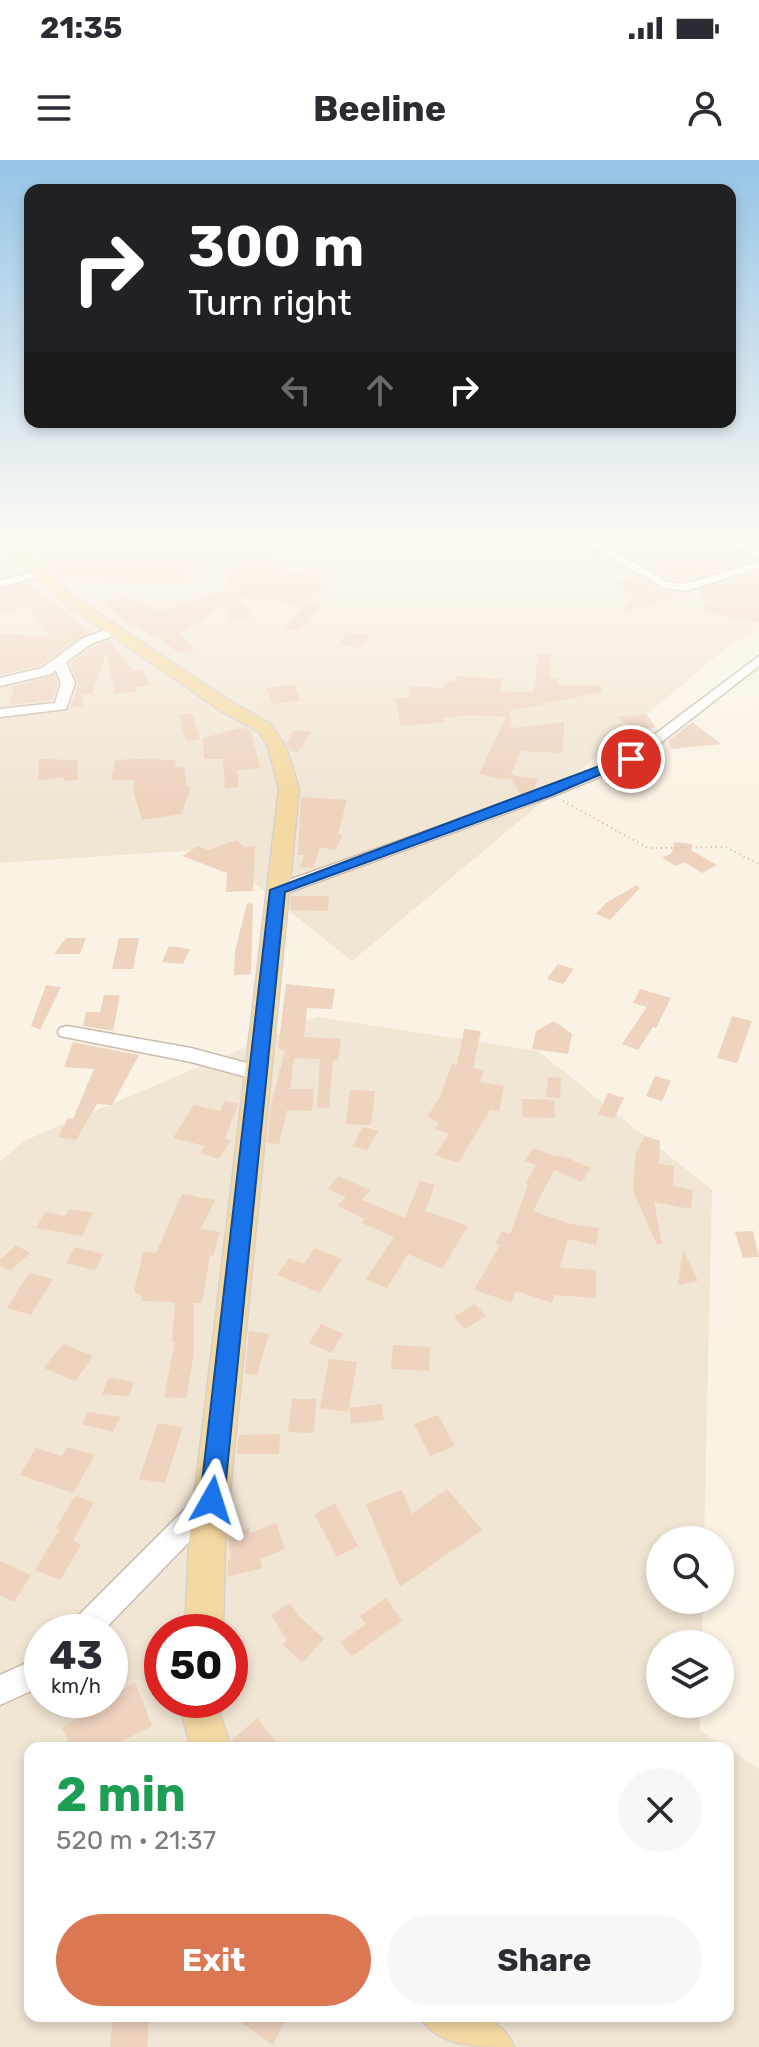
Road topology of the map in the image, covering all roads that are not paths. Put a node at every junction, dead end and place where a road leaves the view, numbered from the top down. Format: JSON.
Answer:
{"nodes":[{"id":1,"x":105,"y":624,"type":"edge"},
{"id":2,"x":121,"y":624,"type":"edge"},
{"id":3,"x":114,"y":631,"type":"junction"},
{"id":4,"x":759,"y":660,"type":"edge"},
{"id":5,"x":60,"y":662,"type":"junction"},
{"id":6,"x":0,"y":682,"type":"edge"},
{"id":7,"x":0,"y":713,"type":"edge"},
{"id":8,"x":248,"y":714,"type":"junction"},
{"id":9,"x":278,"y":890,"type":"junction"},
{"id":10,"x":67,"y":1032,"type":"dead end"},
{"id":11,"x":258,"y":1073,"type":"junction"},
{"id":12,"x":212,"y":1500,"type":"junction"},
{"id":13,"x":100,"y":1614,"type":"edge"},
{"id":14,"x":205,"y":1614,"type":"edge"},
{"id":15,"x":24,"y":1679,"type":"edge"},
{"id":16,"x":0,"y":1690,"type":"edge"},
{"id":17,"x":202,"y":1718,"type":"edge"},
{"id":18,"x":209,"y":1742,"type":"edge"},
{"id":19,"x":452,"y":2022,"type":"edge"},
{"id":20,"x":491,"y":2047,"type":"edge"}],
"edges":[{"from":1,"to":3,"type":"main road"},
{"from":2,"to":8,"type":"main road"},
{"from":3,"to":5,"type":"street"},
{"from":3,"to":8,"type":"main road"},
{"from":4,"to":9,"type":"street"},
{"from":5,"to":6,"type":"street"},
{"from":5,"to":7,"type":"street"},
{"from":8,"to":9,"type":"main road"},
{"from":9,"to":11,"type":"main road"},
{"from":10,"to":11,"type":"street"},
{"from":11,"to":12,"type":"main road"},
{"from":12,"to":13,"type":"street"},
{"from":12,"to":14,"type":"main road"},
{"from":15,"to":16,"type":"street"},
{"from":17,"to":18,"type":"main road"},
{"from":19,"to":20,"type":"main road"}]}
